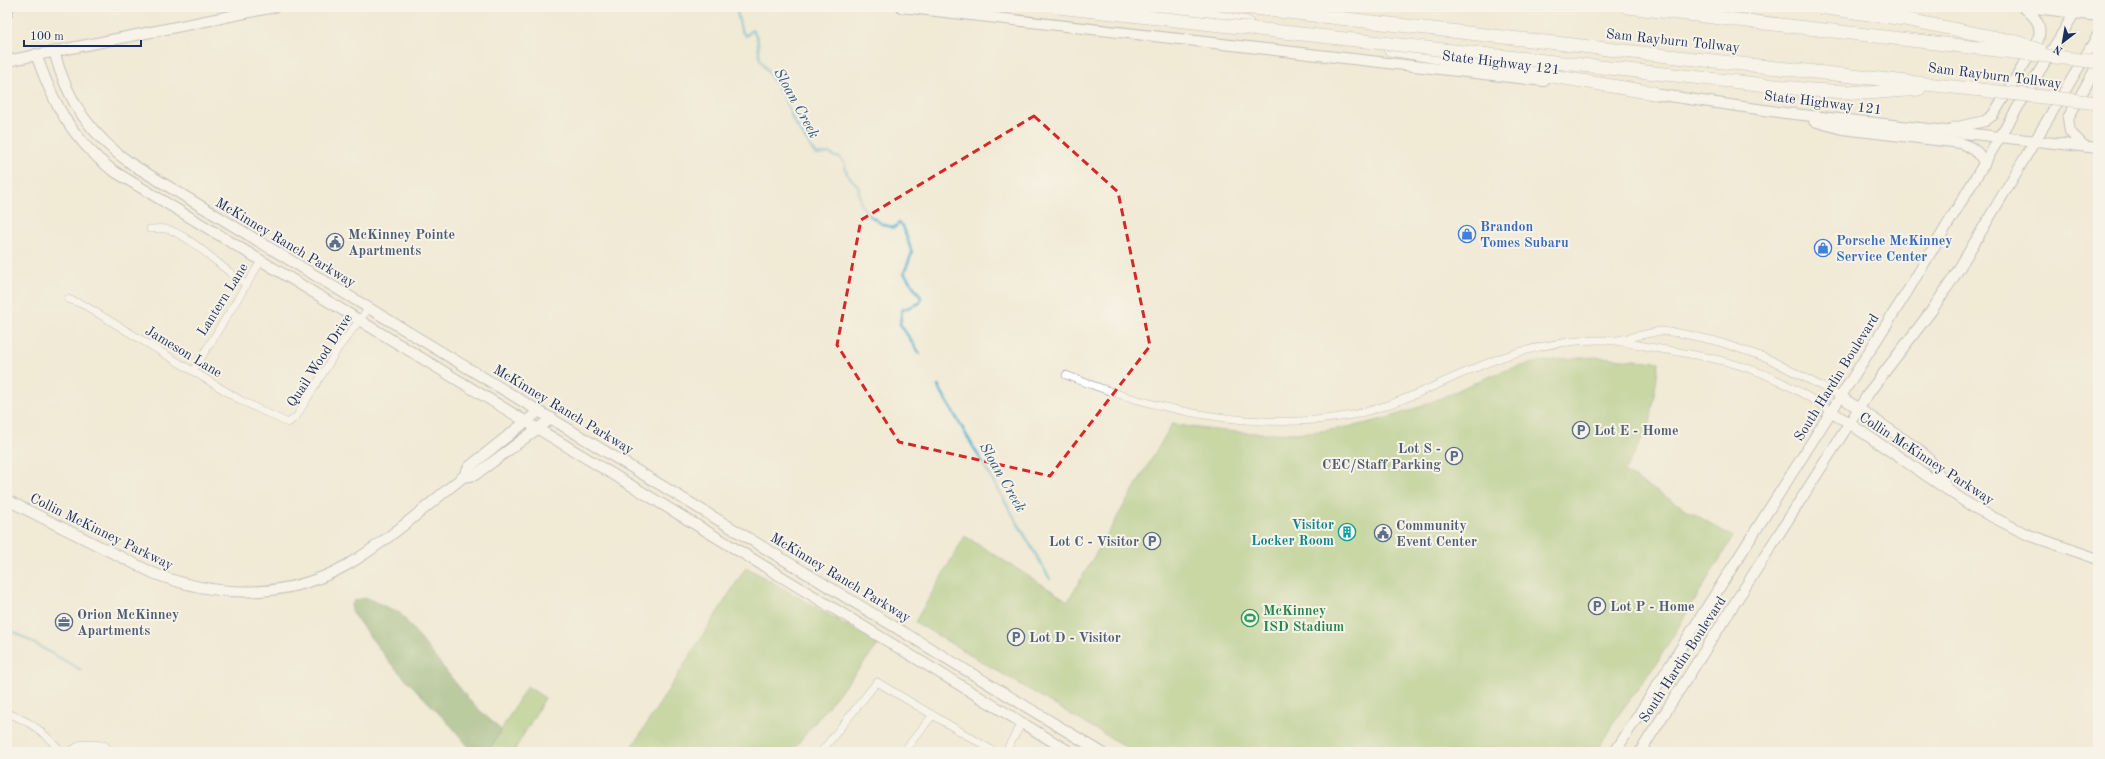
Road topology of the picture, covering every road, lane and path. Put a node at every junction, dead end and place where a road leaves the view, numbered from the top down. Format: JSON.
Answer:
{"nodes":[{"id":1,"x":9,"y":7,"type":"edge"},
{"id":2,"x":275,"y":7,"type":"edge"},
{"id":3,"x":901,"y":7,"type":"edge"},
{"id":4,"x":1058,"y":7,"type":"edge"},
{"id":5,"x":1162,"y":7,"type":"edge"},
{"id":6,"x":1244,"y":7,"type":"edge"},
{"id":7,"x":1626,"y":7,"type":"edge"},
{"id":8,"x":1820,"y":7,"type":"edge"},
{"id":9,"x":2023,"y":7,"type":"edge"},
{"id":10,"x":2028,"y":7,"type":"edge"},
{"id":11,"x":2076,"y":10,"type":"edge"},
{"id":12,"x":7,"y":13,"type":"edge"},
{"id":13,"x":2098,"y":16,"type":"edge"},
{"id":14,"x":2098,"y":35,"type":"edge"},
{"id":15,"x":2015,"y":47,"type":"junction"},
{"id":16,"x":54,"y":51,"type":"junction"},
{"id":17,"x":36,"y":54,"type":"junction"},
{"id":18,"x":7,"y":61,"type":"edge"},
{"id":19,"x":2098,"y":63,"type":"edge"},
{"id":20,"x":1953,"y":86,"type":"junction"},
{"id":21,"x":1654,"y":93,"type":"junction"},
{"id":22,"x":2098,"y":103,"type":"edge"},
{"id":23,"x":1786,"y":113,"type":"junction"},
{"id":24,"x":1945,"y":130,"type":"junction"},
{"id":25,"x":2001,"y":137,"type":"junction"},
{"id":26,"x":2036,"y":141,"type":"junction"},
{"id":27,"x":2085,"y":147,"type":"junction"},
{"id":28,"x":2098,"y":148,"type":"edge"},
{"id":29,"x":89,"y":150,"type":"junction"},
{"id":30,"x":134,"y":165,"type":"junction"},
{"id":31,"x":1984,"y":165,"type":"junction"},
{"id":32,"x":150,"y":229,"type":"dead end"},
{"id":33,"x":261,"y":261,"type":"junction"},
{"id":34,"x":247,"y":285,"type":"junction"},
{"id":35,"x":68,"y":299,"type":"dead end"},
{"id":36,"x":368,"y":308,"type":"junction"},
{"id":37,"x":360,"y":320,"type":"junction"},
{"id":38,"x":1613,"y":340,"type":"junction"},
{"id":39,"x":193,"y":371,"type":"junction"},
{"id":40,"x":1066,"y":375,"type":"dead end"},
{"id":41,"x":1840,"y":396,"type":"junction"},
{"id":42,"x":1858,"y":408,"type":"junction"},
{"id":43,"x":539,"y":411,"type":"junction"},
{"id":44,"x":1831,"y":411,"type":"junction"},
{"id":45,"x":552,"y":418,"type":"junction"},
{"id":46,"x":526,"y":421,"type":"junction"},
{"id":47,"x":288,"y":423,"type":"joint"},
{"id":48,"x":1848,"y":423,"type":"junction"},
{"id":49,"x":538,"y":428,"type":"junction"},
{"id":50,"x":463,"y":477,"type":"junction"},
{"id":51,"x":1951,"y":493,"type":"junction"},
{"id":52,"x":7,"y":500,"type":"edge"},
{"id":53,"x":2098,"y":559,"type":"edge"},
{"id":54,"x":7,"y":713,"type":"edge"},
{"id":55,"x":933,"y":714,"type":"junction"},
{"id":56,"x":1022,"y":723,"type":"junction"},
{"id":57,"x":62,"y":752,"type":"edge"},
{"id":58,"x":69,"y":752,"type":"edge"},
{"id":59,"x":111,"y":752,"type":"edge"},
{"id":60,"x":821,"y":752,"type":"edge"},
{"id":61,"x":903,"y":752,"type":"edge"},
{"id":62,"x":995,"y":752,"type":"edge"},
{"id":63,"x":1005,"y":752,"type":"edge"},
{"id":64,"x":1070,"y":752,"type":"edge"},
{"id":65,"x":1101,"y":752,"type":"edge"},
{"id":66,"x":1615,"y":752,"type":"edge"},
{"id":67,"x":1640,"y":752,"type":"edge"}],
"edges":[{"from":1,"to":12,"type":"main road"},
{"from":2,"to":16,"type":"main road"},
{"from":3,"to":21,"type":"main road","name":"State Highway 121"},
{"from":4,"to":20,"type":"highway","bridge":true},
{"from":5,"to":21,"type":"highway"},
{"from":6,"to":20,"type":"highway","name":"Sam Rayburn Tollway"},
{"from":7,"to":15,"type":"highway","name":"Sam Rayburn Tollway"},
{"from":8,"to":15,"type":"highway"},
{"from":9,"to":24,"type":"main road"},
{"from":10,"to":11,"type":"main road"},
{"from":11,"to":13,"type":"main road"},
{"from":11,"to":25,"type":"main road","name":"South Hardin Boulevard"},
{"from":14,"to":26,"type":"main road","name":"South Hardin Boulevard"},
{"from":15,"to":19,"type":"highway","name":"Sam Rayburn Tollway","bridge":true},
{"from":16,"to":17,"type":"main road"},
{"from":16,"to":30,"type":"main road","name":"McKinney Ranch Parkway"},
{"from":17,"to":18,"type":"main road"},
{"from":17,"to":29,"type":"main road","name":"McKinney Ranch Parkway"},
{"from":19,"to":27,"type":"main road"},
{"from":20,"to":22,"type":"highway","name":"Sam Rayburn Tollway","bridge":true},
{"from":21,"to":23,"type":"main road","name":"State Highway 121"},
{"from":23,"to":24,"type":"main road","name":"State Highway 121"},
{"from":23,"to":31,"type":"main road"},
{"from":24,"to":25,"type":"main road","name":"State Highway 121"},
{"from":25,"to":26,"type":"main road","name":"State Highway 121"},
{"from":25,"to":31,"type":"main road","name":"South Hardin Boulevard"},
{"from":26,"to":27,"type":"main road","name":"State Highway 121"},
{"from":26,"to":42,"type":"main road","name":"South Hardin Boulevard"},
{"from":27,"to":28,"type":"main road","name":"State Highway 121"},
{"from":29,"to":30,"type":"main road"},
{"from":29,"to":33,"type":"main road","name":"McKinney Ranch Parkway"},
{"from":30,"to":36,"type":"main road","name":"McKinney Ranch Parkway"},
{"from":31,"to":41,"type":"main road","name":"South Hardin Boulevard"},
{"from":32,"to":34,"type":"street"},
{"from":33,"to":34,"type":"street","name":"Lantern Lane"},
{"from":33,"to":37,"type":"main road","name":"McKinney Ranch Parkway"},
{"from":34,"to":39,"type":"street","name":"Lantern Lane"},
{"from":35,"to":39,"type":"street","name":"Jameson Lane"},
{"from":36,"to":37,"type":"street","name":"Quail Wood Drive"},
{"from":36,"to":43,"type":"main road","name":"McKinney Ranch Parkway"},
{"from":37,"to":46,"type":"main road","name":"McKinney Ranch Parkway"},
{"from":37,"to":47,"type":"street","name":"Quail Wood Drive"},
{"from":38,"to":40,"type":"street"},
{"from":38,"to":41,"type":"street"},
{"from":38,"to":44,"type":"street"},
{"from":39,"to":47,"type":"street","name":"Jameson Lane"},
{"from":41,"to":42,"type":"main road"},
{"from":41,"to":44,"type":"main road","name":"South Hardin Boulevard"},
{"from":42,"to":48,"type":"main road","name":"South Hardin Boulevard"},
{"from":42,"to":51,"type":"main road"},
{"from":43,"to":45,"type":"main road","name":"McKinney Ranch Parkway"},
{"from":43,"to":46,"type":"main road","name":"Collin McKinney Parkway"},
{"from":44,"to":48,"type":"main road","name":"Collin McKinney Parkway"},
{"from":44,"to":66,"type":"main road","name":"South Hardin Boulevard"},
{"from":45,"to":49,"type":"main road","name":"Collin McKinney Parkway"},
{"from":45,"to":65,"type":"main road","name":"McKinney Ranch Parkway"},
{"from":46,"to":49,"type":"main road","name":"McKinney Ranch Parkway"},
{"from":46,"to":50,"type":"main road","name":"Collin McKinney Parkway"},
{"from":48,"to":51,"type":"main road","name":"Collin McKinney Parkway"},
{"from":48,"to":67,"type":"main road","name":"South Hardin Boulevard"},
{"from":49,"to":50,"type":"main road","name":"Collin McKinney Parkway"},
{"from":49,"to":56,"type":"main road","name":"McKinney Ranch Parkway"},
{"from":50,"to":52,"type":"main road","name":"Collin McKinney Parkway"},
{"from":51,"to":53,"type":"main road","name":"Collin McKinney Parkway"},
{"from":54,"to":57,"type":"street"},
{"from":55,"to":60,"type":"street"},
{"from":55,"to":61,"type":"street"},
{"from":55,"to":62,"type":"street"},
{"from":56,"to":63,"type":"street"},
{"from":56,"to":64,"type":"main road","name":"McKinney Ranch Parkway"},
{"from":58,"to":59,"type":"street"}]}
